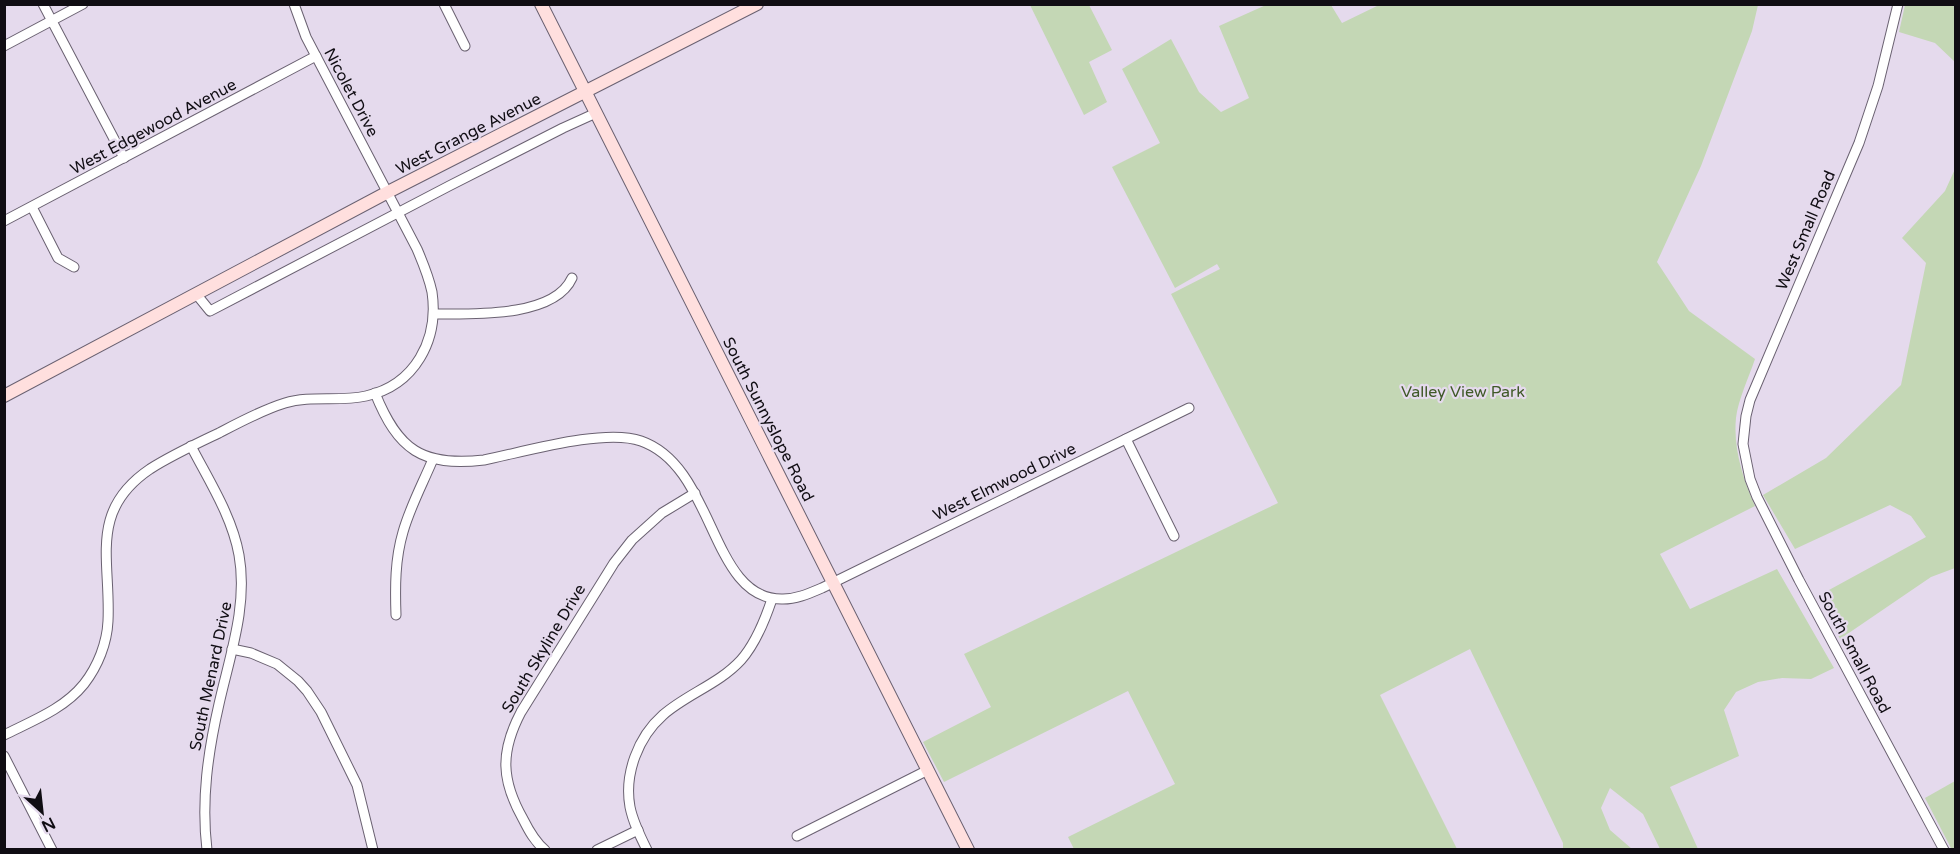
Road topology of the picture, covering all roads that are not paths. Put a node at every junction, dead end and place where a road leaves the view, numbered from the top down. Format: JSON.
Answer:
{"nodes":[{"id":1,"x":44,"y":4,"type":"edge"},
{"id":2,"x":83,"y":4,"type":"edge"},
{"id":3,"x":294,"y":4,"type":"edge"},
{"id":4,"x":444,"y":4,"type":"edge"},
{"id":5,"x":541,"y":4,"type":"edge"},
{"id":6,"x":757,"y":4,"type":"edge"},
{"id":7,"x":1898,"y":4,"type":"edge"},
{"id":8,"x":52,"y":21,"type":"junction"},
{"id":9,"x":4,"y":46,"type":"edge"},
{"id":10,"x":465,"y":46,"type":"dead end"},
{"id":11,"x":316,"y":56,"type":"junction"},
{"id":12,"x":586,"y":91,"type":"junction"},
{"id":13,"x":596,"y":113,"type":"junction"},
{"id":14,"x":124,"y":158,"type":"junction"},
{"id":15,"x":388,"y":192,"type":"junction"},
{"id":16,"x":32,"y":207,"type":"junction"},
{"id":17,"x":399,"y":212,"type":"junction"},
{"id":18,"x":4,"y":221,"type":"edge"},
{"id":19,"x":74,"y":267,"type":"dead end"},
{"id":20,"x":572,"y":278,"type":"dead end"},
{"id":21,"x":197,"y":295,"type":"junction"},
{"id":22,"x":434,"y":314,"type":"junction"},
{"id":23,"x":375,"y":393,"type":"junction"},
{"id":24,"x":4,"y":396,"type":"edge"},
{"id":25,"x":1190,"y":408,"type":"dead end"},
{"id":26,"x":1126,"y":439,"type":"junction"},
{"id":27,"x":191,"y":446,"type":"junction"},
{"id":28,"x":433,"y":459,"type":"junction"},
{"id":29,"x":1747,"y":466,"type":"joint"},
{"id":30,"x":695,"y":493,"type":"junction"},
{"id":31,"x":1174,"y":536,"type":"dead end"},
{"id":32,"x":833,"y":582,"type":"junction"},
{"id":33,"x":772,"y":599,"type":"junction"},
{"id":34,"x":396,"y":615,"type":"dead end"},
{"id":35,"x":232,"y":649,"type":"junction"},
{"id":36,"x":4,"y":735,"type":"edge"},
{"id":37,"x":4,"y":756,"type":"edge"},
{"id":38,"x":928,"y":770,"type":"junction"},
{"id":39,"x":638,"y":830,"type":"junction"},
{"id":40,"x":797,"y":836,"type":"dead end"},
{"id":41,"x":52,"y":849,"type":"edge"},
{"id":42,"x":207,"y":849,"type":"edge"},
{"id":43,"x":373,"y":849,"type":"edge"},
{"id":44,"x":545,"y":849,"type":"edge"},
{"id":45,"x":597,"y":849,"type":"edge"},
{"id":46,"x":647,"y":849,"type":"edge"},
{"id":47,"x":968,"y":849,"type":"edge"},
{"id":48,"x":1944,"y":849,"type":"edge"}],
"edges":[{"from":1,"to":8,"type":"street"},
{"from":2,"to":8,"type":"street"},
{"from":3,"to":11,"type":"street","name":"Nicolet Drive"},
{"from":4,"to":10,"type":"street"},
{"from":5,"to":12,"type":"street","name":"South Sunnyslope Road"},
{"from":6,"to":12,"type":"street","name":"West Grange Avenue"},
{"from":7,"to":29,"type":"street","name":"West Small Road"},
{"from":8,"to":9,"type":"street"},
{"from":8,"to":14,"type":"street"},
{"from":11,"to":14,"type":"street","name":"West Edgewood Avenue"},
{"from":11,"to":15,"type":"street","name":"Nicolet Drive"},
{"from":12,"to":13,"type":"street","name":"South Sunnyslope Road"},
{"from":12,"to":15,"type":"street","name":"West Grange Avenue"},
{"from":13,"to":17,"type":"street"},
{"from":13,"to":32,"type":"street","name":"South Sunnyslope Road"},
{"from":14,"to":16,"type":"street","name":"West Edgewood Avenue"},
{"from":15,"to":17,"type":"street","name":"Nicolet Drive"},
{"from":15,"to":21,"type":"street","name":"West Grange Avenue"},
{"from":16,"to":18,"type":"street","name":"West Edgewood Avenue"},
{"from":16,"to":19,"type":"street"},
{"from":17,"to":21,"type":"street"},
{"from":17,"to":22,"type":"street","name":"Nicolet Drive"},
{"from":20,"to":22,"type":"street"},
{"from":21,"to":24,"type":"street","name":"West Grange Avenue"},
{"from":22,"to":23,"type":"street"},
{"from":23,"to":27,"type":"street"},
{"from":23,"to":28,"type":"street"},
{"from":25,"to":26,"type":"street","name":"West Elmwood Drive"},
{"from":26,"to":31,"type":"street"},
{"from":26,"to":32,"type":"street","name":"West Elmwood Drive"},
{"from":27,"to":35,"type":"street","name":"South Menard Drive"},
{"from":27,"to":36,"type":"street"},
{"from":28,"to":30,"type":"street"},
{"from":28,"to":34,"type":"street"},
{"from":29,"to":48,"type":"street","name":"South Small Road"},
{"from":30,"to":33,"type":"street"},
{"from":30,"to":44,"type":"street","name":"South Skyline Drive"},
{"from":32,"to":33,"type":"street","name":"West Elmwood Drive"},
{"from":32,"to":38,"type":"street","name":"South Sunnyslope Road"},
{"from":33,"to":39,"type":"street"},
{"from":35,"to":42,"type":"street","name":"South Menard Drive"},
{"from":35,"to":43,"type":"street"},
{"from":37,"to":41,"type":"street"},
{"from":38,"to":40,"type":"street"},
{"from":38,"to":47,"type":"street","name":"South Sunnyslope Road"},
{"from":39,"to":45,"type":"street"},
{"from":39,"to":46,"type":"street"}]}
